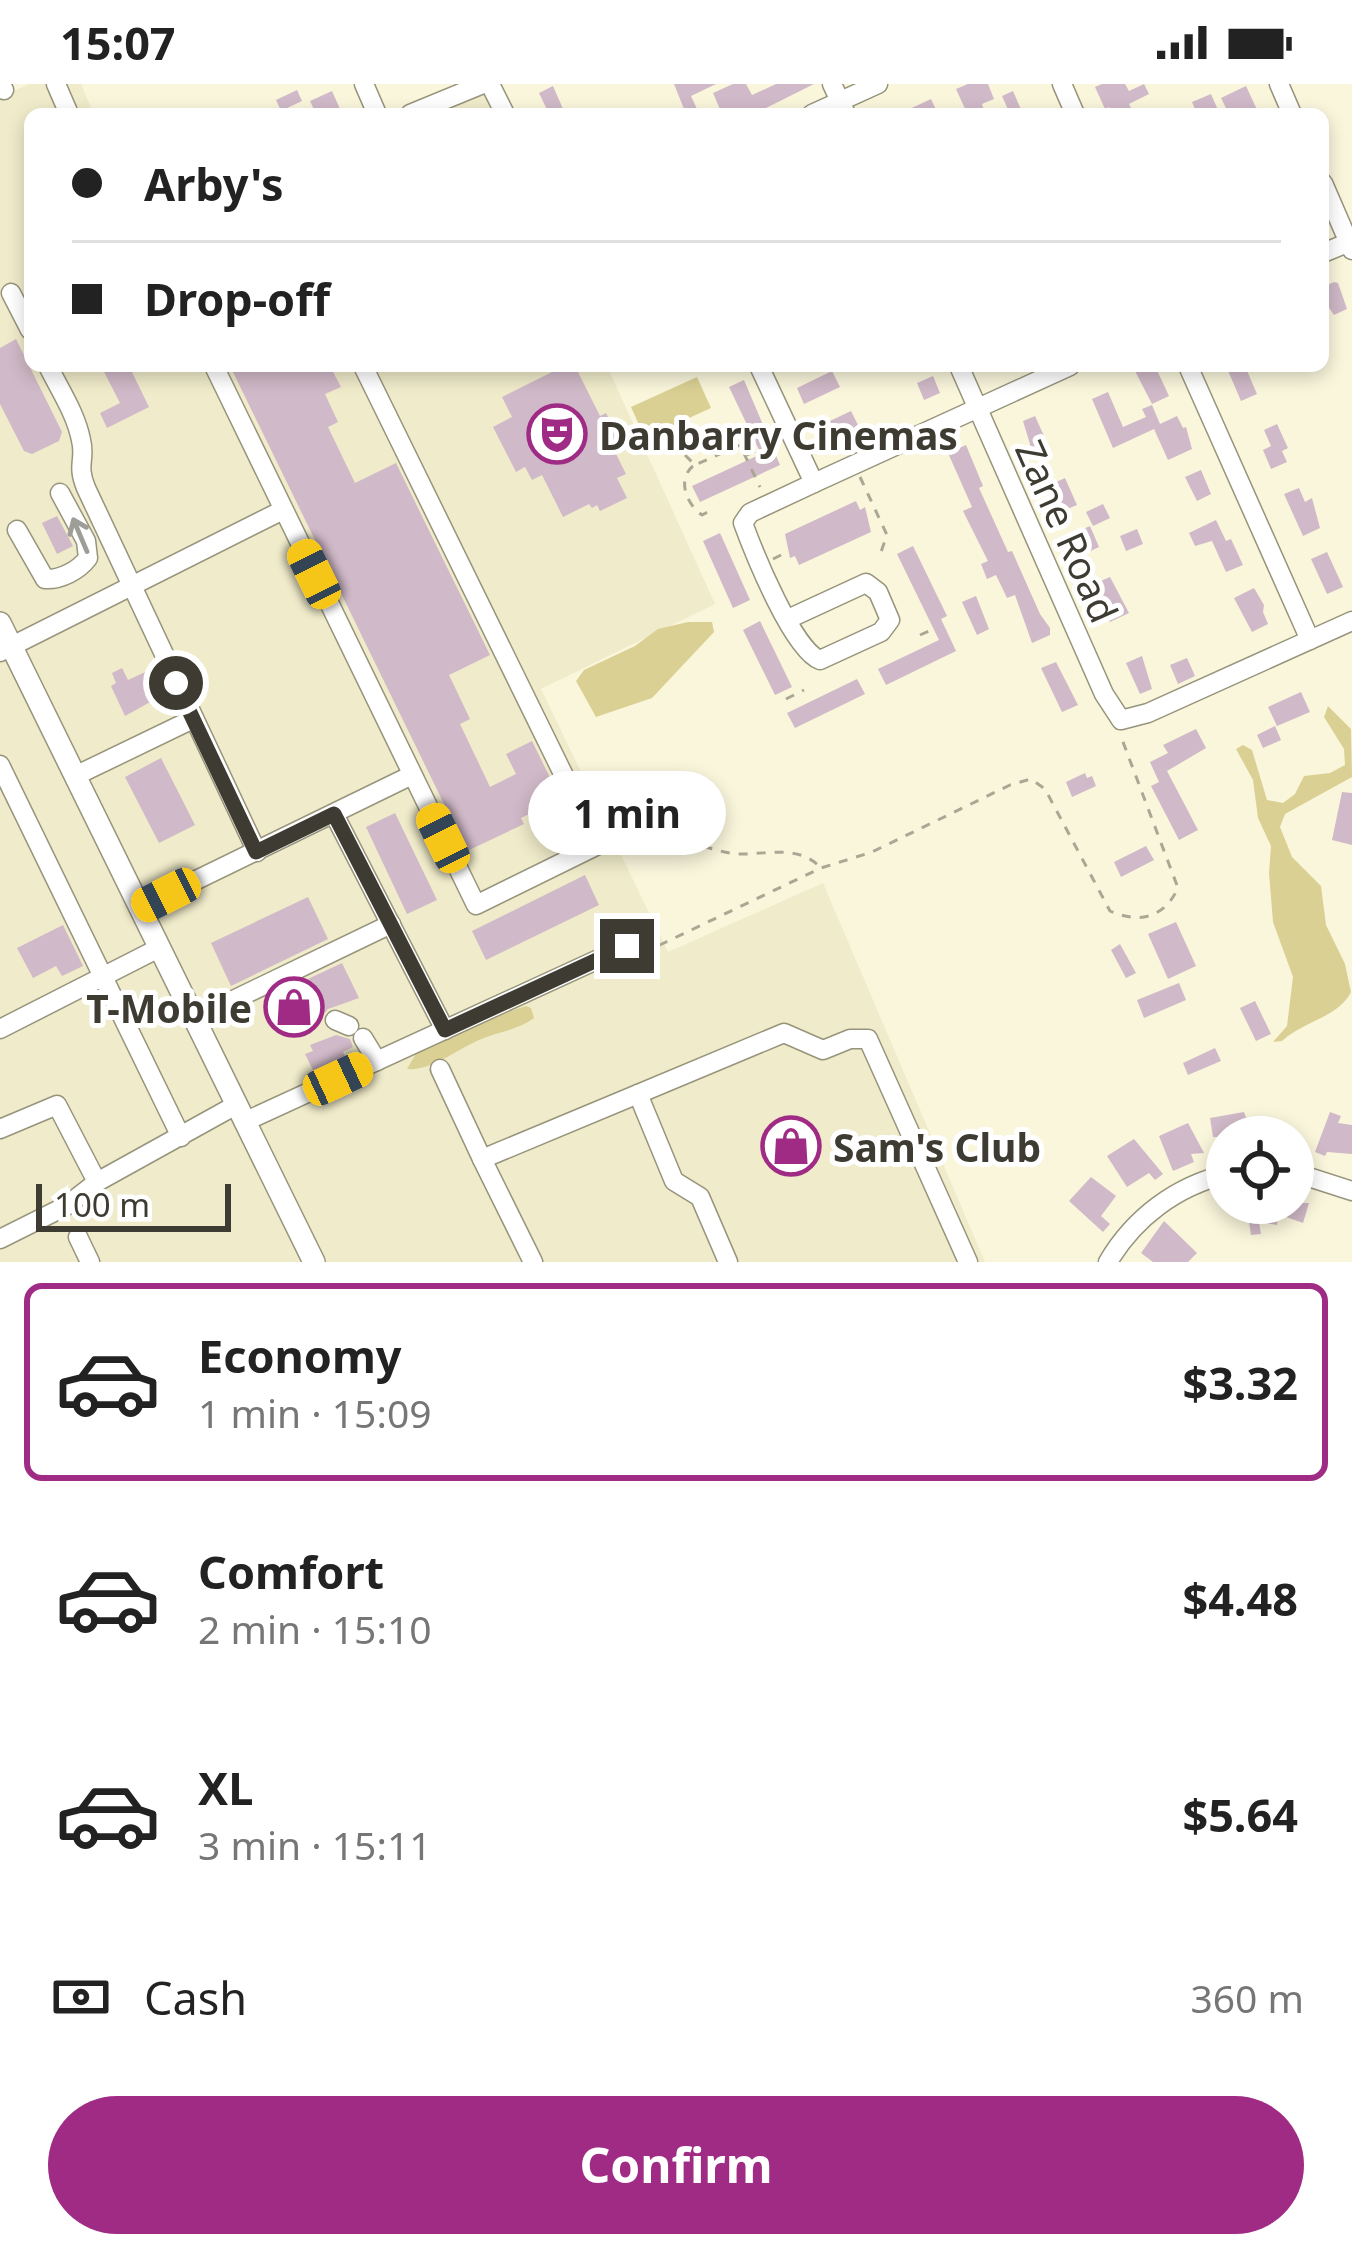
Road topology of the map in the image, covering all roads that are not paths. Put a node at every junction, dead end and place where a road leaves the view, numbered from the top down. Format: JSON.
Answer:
{"nodes":[{"id":1,"x":487,"y":84,"type":"edge"},
{"id":2,"x":878,"y":84,"type":"edge"},
{"id":3,"x":839,"y":100,"type":"edge"},
{"id":4,"x":425,"y":108,"type":"edge"},
{"id":5,"x":1329,"y":196,"type":"edge"},
{"id":6,"x":1351,"y":244,"type":"edge"},
{"id":7,"x":51,"y":372,"type":"edge"},
{"id":8,"x":217,"y":372,"type":"edge"},
{"id":9,"x":366,"y":372,"type":"edge"},
{"id":10,"x":765,"y":372,"type":"edge"},
{"id":11,"x":961,"y":372,"type":"edge"},
{"id":12,"x":1056,"y":372,"type":"edge"},
{"id":13,"x":1191,"y":372,"type":"edge"},
{"id":14,"x":977,"y":407,"type":"junction"},
{"id":15,"x":814,"y":483,"type":"junction"},
{"id":16,"x":60,"y":493,"type":"dead end"},
{"id":17,"x":284,"y":509,"type":"junction"},
{"id":18,"x":17,"y":530,"type":"dead end"},
{"id":19,"x":129,"y":585,"type":"junction"},
{"id":20,"x":788,"y":619,"type":"junction"},
{"id":21,"x":1352,"y":621,"type":"edge"},
{"id":22,"x":0,"y":622,"type":"edge"},
{"id":23,"x":1310,"y":640,"type":"junction"},
{"id":24,"x":6,"y":650,"type":"edge"},
{"id":25,"x":193,"y":719,"type":"junction"},
{"id":26,"x":0,"y":765,"type":"edge"},
{"id":27,"x":412,"y":775,"type":"junction"},
{"id":28,"x":75,"y":776,"type":"junction"},
{"id":29,"x":334,"y":814,"type":"junction"},
{"id":30,"x":256,"y":852,"type":"junction"},
{"id":31,"x":140,"y":908,"type":"junction"},
{"id":32,"x":392,"y":924,"type":"junction"},
{"id":33,"x":159,"y":948,"type":"junction"},
{"id":34,"x":633,"y":951,"type":"road end"},
{"id":35,"x":105,"y":977,"type":"junction"},
{"id":36,"x":194,"y":1019,"type":"junction"},
{"id":37,"x":2,"y":1024,"type":"edge"},
{"id":38,"x":349,"y":1028,"type":"dead end"},
{"id":39,"x":445,"y":1030,"type":"junction"},
{"id":40,"x":377,"y":1061,"type":"junction"},
{"id":41,"x":440,"y":1069,"type":"dead end"},
{"id":42,"x":638,"y":1094,"type":"junction"},
{"id":43,"x":240,"y":1113,"type":"junction"},
{"id":44,"x":0,"y":1129,"type":"edge"},
{"id":45,"x":181,"y":1137,"type":"junction"},
{"id":46,"x":482,"y":1159,"type":"junction"},
{"id":47,"x":1314,"y":1179,"type":"edge"},
{"id":48,"x":97,"y":1183,"type":"junction"},
{"id":49,"x":1206,"y":1183,"type":"edge"},
{"id":50,"x":1352,"y":1191,"type":"edge"},
{"id":51,"x":78,"y":1237,"type":"dead end"},
{"id":52,"x":0,"y":1239,"type":"edge"},
{"id":53,"x":524,"y":1259,"type":"edge"},
{"id":54,"x":90,"y":1262,"type":"edge"},
{"id":55,"x":314,"y":1262,"type":"edge"},
{"id":56,"x":728,"y":1262,"type":"edge"},
{"id":57,"x":968,"y":1262,"type":"edge"},
{"id":58,"x":1108,"y":1262,"type":"edge"}],
"edges":[{"from":1,"to":4,"type":"street"},
{"from":2,"to":3,"type":"street"},
{"from":5,"to":6,"type":"street"},
{"from":7,"to":19,"type":"street"},
{"from":8,"to":17,"type":"street"},
{"from":9,"to":27,"type":"street"},
{"from":10,"to":15,"type":"street"},
{"from":11,"to":14,"type":"street","name":"Zane Road"},
{"from":12,"to":14,"type":"street"},
{"from":13,"to":23,"type":"street"},
{"from":14,"to":15,"type":"street"},
{"from":14,"to":23,"type":"street","name":"Zane Road"},
{"from":15,"to":20,"type":"street"},
{"from":18,"to":16,"type":"street","one_way":true},
{"from":17,"to":19,"type":"street"},
{"from":17,"to":27,"type":"street"},
{"from":19,"to":24,"type":"street"},
{"from":19,"to":25,"type":"street"},
{"from":20,"to":20,"type":"street"},
{"from":21,"to":23,"type":"street"},
{"from":22,"to":24,"type":"main road"},
{"from":24,"to":28,"type":"main road"},
{"from":25,"to":28,"type":"street"},
{"from":25,"to":30,"type":"street"},
{"from":26,"to":35,"type":"street"},
{"from":27,"to":29,"type":"street"},
{"from":28,"to":31,"type":"main road"},
{"from":29,"to":30,"type":"street"},
{"from":29,"to":32,"type":"street"},
{"from":30,"to":31,"type":"street"},
{"from":31,"to":33,"type":"main road"},
{"from":32,"to":36,"type":"street"},
{"from":32,"to":39,"type":"street"},
{"from":33,"to":35,"type":"street"},
{"from":33,"to":36,"type":"main road"},
{"from":34,"to":39,"type":"street"},
{"from":35,"to":37,"type":"street"},
{"from":35,"to":45,"type":"street"},
{"from":36,"to":43,"type":"main road"},
{"from":38,"to":40,"type":"street"},
{"from":39,"to":40,"type":"street"},
{"from":40,"to":43,"type":"street"},
{"from":41,"to":46,"type":"street"},
{"from":42,"to":46,"type":"street"},
{"from":42,"to":56,"type":"street"},
{"from":42,"to":57,"type":"street"},
{"from":43,"to":45,"type":"street"},
{"from":43,"to":55,"type":"main road"},
{"from":44,"to":48,"type":"street"},
{"from":45,"to":48,"type":"street"},
{"from":46,"to":53,"type":"street"},
{"from":47,"to":50,"type":"street"},
{"from":48,"to":52,"type":"street"},
{"from":49,"to":58,"type":"street"},
{"from":51,"to":54,"type":"street"}]}
